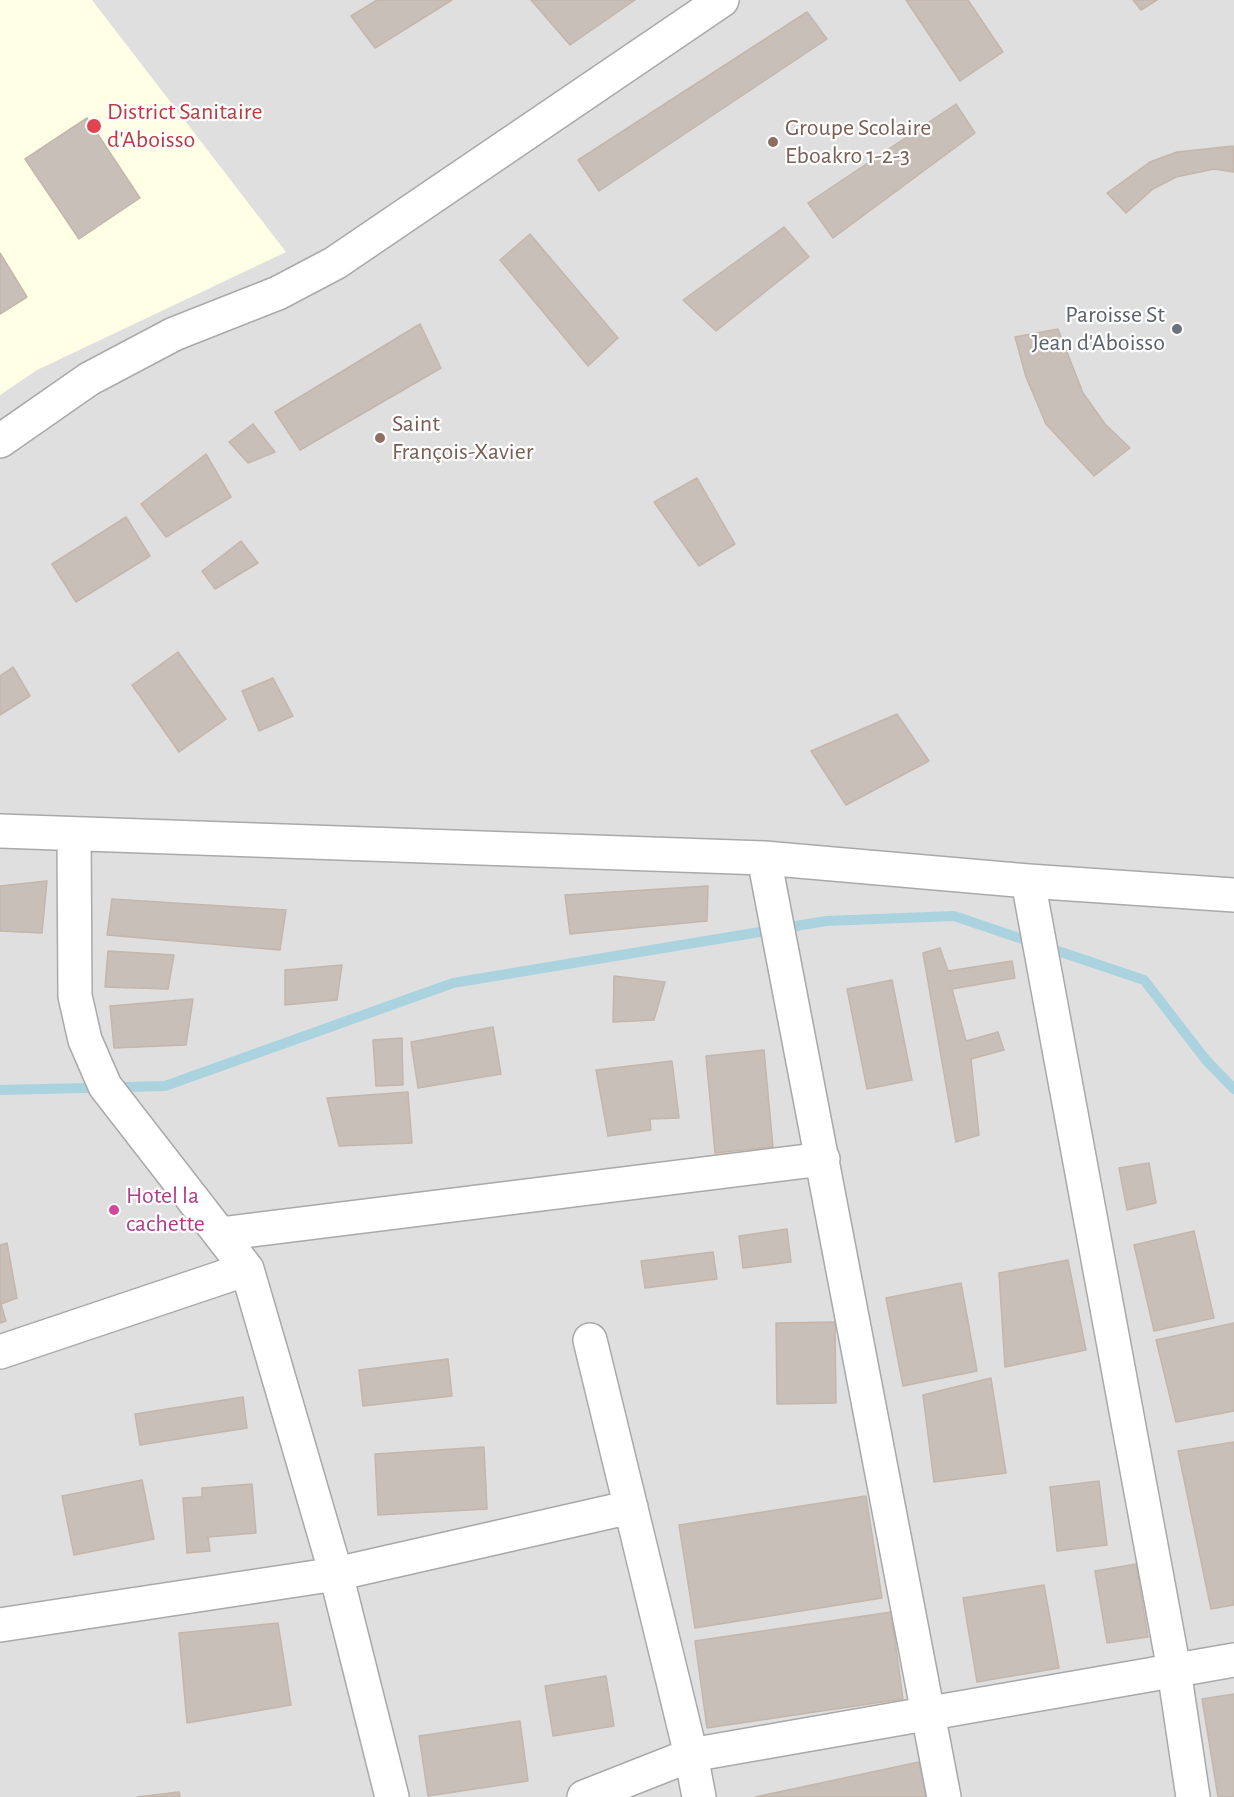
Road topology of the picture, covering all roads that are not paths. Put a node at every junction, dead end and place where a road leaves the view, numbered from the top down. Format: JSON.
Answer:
{"nodes":[{"id":1,"x":722,"y":0,"type":"edge"},
{"id":2,"x":0,"y":441,"type":"edge"},
{"id":3,"x":0,"y":831,"type":"edge"},
{"id":4,"x":74,"y":835,"type":"junction"},
{"id":5,"x":764,"y":858,"type":"junction"},
{"id":6,"x":1028,"y":881,"type":"junction"},
{"id":7,"x":1234,"y":895,"type":"edge"},
{"id":8,"x":823,"y":1159,"type":"junction"},
{"id":9,"x":220,"y":1234,"type":"junction"},
{"id":10,"x":247,"y":1269,"type":"junction"},
{"id":11,"x":590,"y":1340,"type":"dead end"},
{"id":12,"x":0,"y":1352,"type":"edge"},
{"id":13,"x":631,"y":1507,"type":"junction"},
{"id":14,"x":336,"y":1574,"type":"junction"},
{"id":15,"x":0,"y":1625,"type":"edge"},
{"id":16,"x":1234,"y":1660,"type":"edge"},
{"id":17,"x":1174,"y":1670,"type":"junction"},
{"id":18,"x":929,"y":1715,"type":"junction"},
{"id":19,"x":691,"y":1755,"type":"junction"},
{"id":20,"x":393,"y":1797,"type":"edge"},
{"id":21,"x":584,"y":1797,"type":"edge"},
{"id":22,"x":699,"y":1797,"type":"edge"},
{"id":23,"x":944,"y":1797,"type":"edge"},
{"id":24,"x":1193,"y":1797,"type":"edge"}],
"edges":[{"from":1,"to":2,"type":"street"},
{"from":3,"to":4,"type":"street"},
{"from":4,"to":5,"type":"street"},
{"from":4,"to":9,"type":"street"},
{"from":5,"to":6,"type":"street"},
{"from":5,"to":8,"type":"street"},
{"from":6,"to":7,"type":"street"},
{"from":6,"to":17,"type":"street"},
{"from":8,"to":9,"type":"street"},
{"from":8,"to":18,"type":"street"},
{"from":9,"to":10,"type":"street"},
{"from":10,"to":12,"type":"street"},
{"from":10,"to":14,"type":"street"},
{"from":11,"to":13,"type":"street"},
{"from":13,"to":14,"type":"street"},
{"from":13,"to":19,"type":"street"},
{"from":14,"to":15,"type":"street"},
{"from":14,"to":20,"type":"street"},
{"from":16,"to":17,"type":"street"},
{"from":17,"to":18,"type":"street"},
{"from":17,"to":24,"type":"street"},
{"from":18,"to":19,"type":"street"},
{"from":18,"to":23,"type":"street"},
{"from":19,"to":21,"type":"street"},
{"from":19,"to":22,"type":"street"}]}
